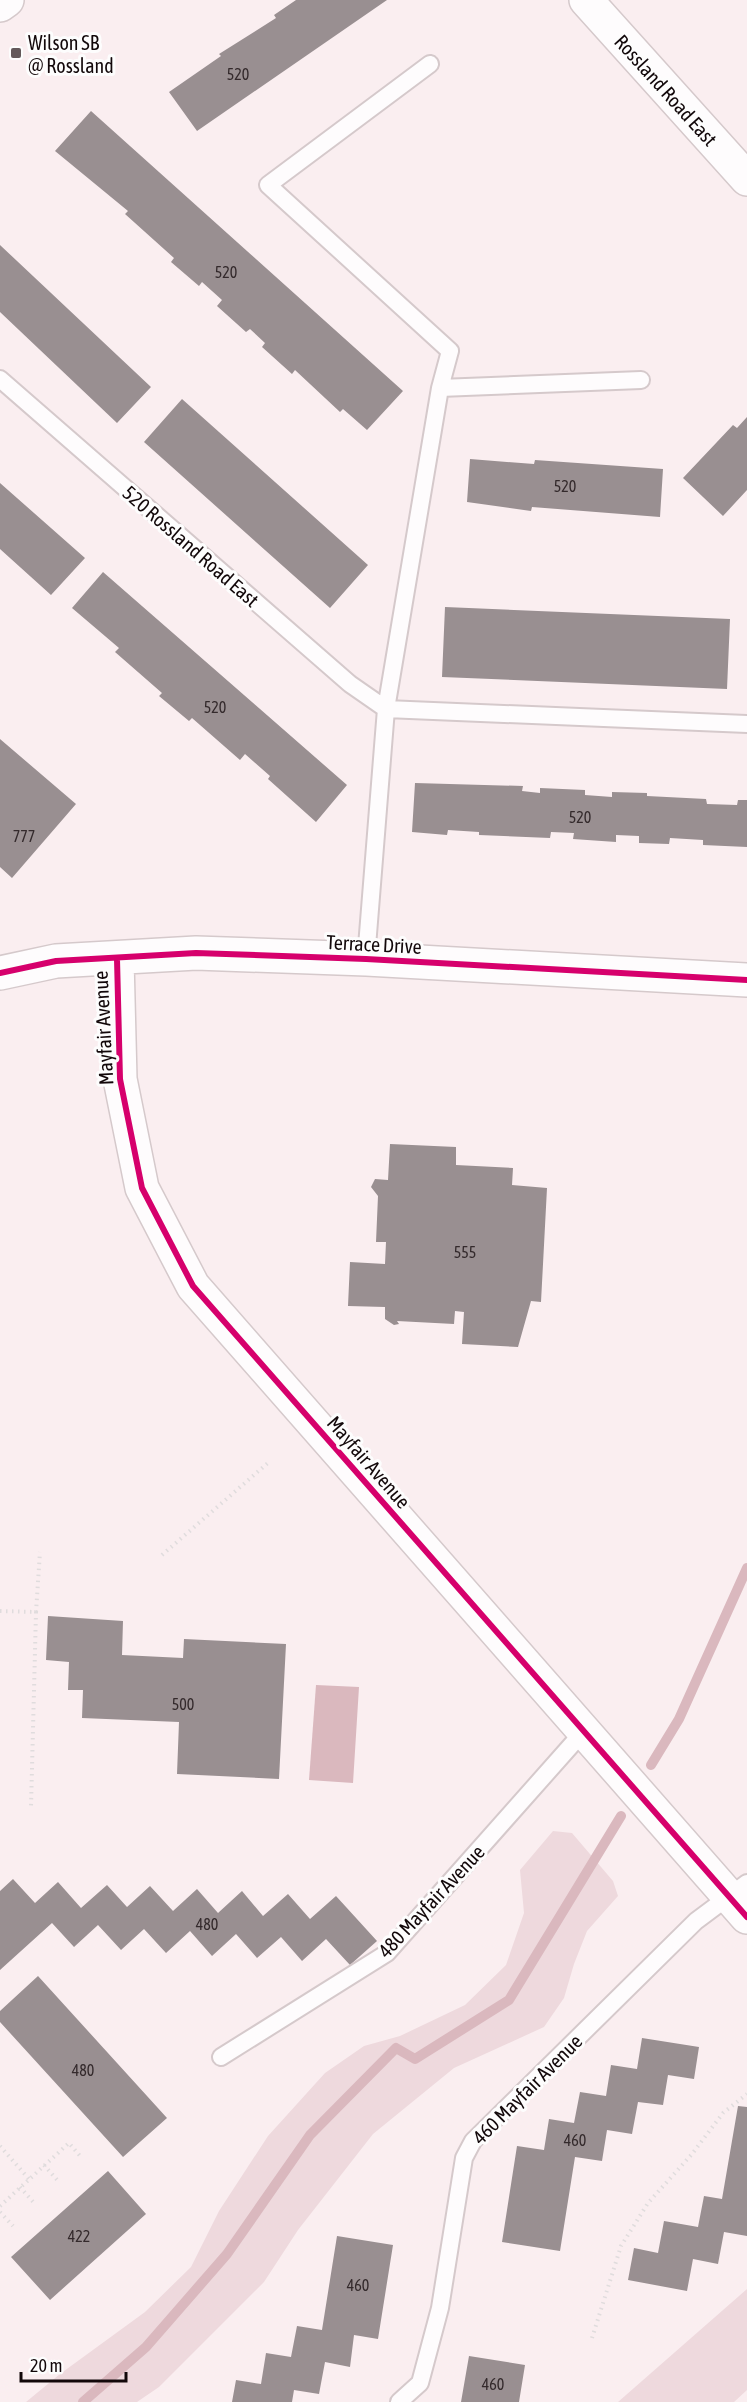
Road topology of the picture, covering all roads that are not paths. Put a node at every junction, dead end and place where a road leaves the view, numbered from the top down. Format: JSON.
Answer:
{"nodes":[{"id":1,"x":7,"y":0,"type":"edge"},
{"id":2,"x":586,"y":0,"type":"edge"},
{"id":3,"x":0,"y":5,"type":"edge"},
{"id":4,"x":430,"y":64,"type":"dead end"},
{"id":5,"x":747,"y":179,"type":"edge"},
{"id":6,"x":0,"y":379,"type":"edge"},
{"id":7,"x":641,"y":380,"type":"dead end"},
{"id":8,"x":440,"y":388,"type":"junction"},
{"id":9,"x":386,"y":709,"type":"junction"},
{"id":10,"x":747,"y":724,"type":"edge"},
{"id":11,"x":117,"y":959,"type":"junction"},
{"id":12,"x":366,"y":959,"type":"junction"},
{"id":13,"x":0,"y":973,"type":"edge"},
{"id":14,"x":747,"y":980,"type":"edge"},
{"id":15,"x":584,"y":1732,"type":"junction"},
{"id":16,"x":741,"y":1898,"type":"edge"},
{"id":17,"x":220,"y":2057,"type":"dead end"},
{"id":18,"x":399,"y":2402,"type":"edge"}],
"edges":[{"from":1,"to":3,"type":"street"},
{"from":2,"to":5,"type":"street","name":"Rossland Road East"},
{"from":4,"to":8,"type":"lane"},
{"from":6,"to":9,"type":"lane","name":"520 Rossland Road East"},
{"from":7,"to":8,"type":"lane"},
{"from":8,"to":9,"type":"lane"},
{"from":9,"to":10,"type":"lane"},
{"from":9,"to":12,"type":"lane"},
{"from":11,"to":12,"type":"street","name":"Terrace Drive"},
{"from":11,"to":13,"type":"street","name":"Terrace Drive"},
{"from":11,"to":15,"type":"street","name":"Mayfair Avenue"},
{"from":12,"to":14,"type":"street","name":"Terrace Drive"},
{"from":15,"to":16,"type":"street","name":"Mayfair Avenue"},
{"from":15,"to":17,"type":"lane","name":"480 Mayfair Avenue"},
{"from":16,"to":18,"type":"lane","name":"460 Mayfair Avenue"}]}
